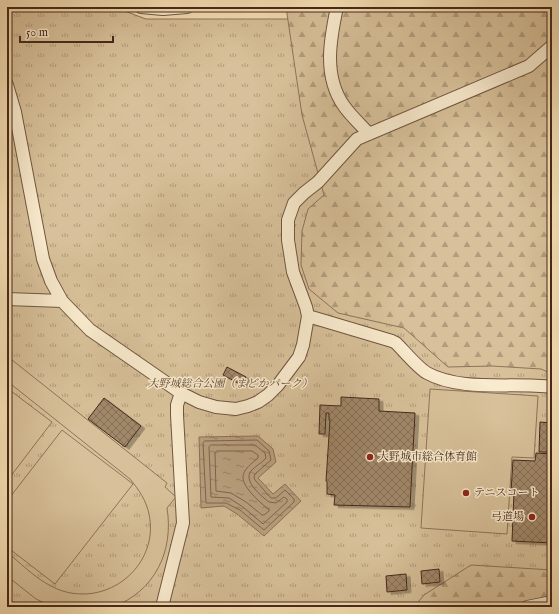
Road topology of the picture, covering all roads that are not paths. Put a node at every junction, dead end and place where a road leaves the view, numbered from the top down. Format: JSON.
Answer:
{"nodes":[{"id":1,"x":141,"y":7,"type":"edge"},
{"id":2,"x":187,"y":7,"type":"edge"},
{"id":3,"x":337,"y":7,"type":"edge"},
{"id":4,"x":552,"y":46,"type":"edge"},
{"id":5,"x":7,"y":85,"type":"edge"},
{"id":6,"x":369,"y":134,"type":"junction"},
{"id":7,"x":7,"y":299,"type":"edge"},
{"id":8,"x":62,"y":302,"type":"junction"},
{"id":9,"x":308,"y":316,"type":"junction"},
{"id":10,"x":552,"y":387,"type":"edge"},
{"id":11,"x":181,"y":393,"type":"junction"},
{"id":12,"x":552,"y":602,"type":"edge"},
{"id":13,"x":162,"y":607,"type":"edge"},
{"id":14,"x":527,"y":607,"type":"edge"}],
"edges":[{"from":1,"to":2,"type":"street"},
{"from":3,"to":6,"type":"street"},
{"from":4,"to":6,"type":"street"},
{"from":5,"to":8,"type":"street"},
{"from":6,"to":9,"type":"street"},
{"from":7,"to":8,"type":"street"},
{"from":8,"to":11,"type":"street"},
{"from":9,"to":10,"type":"street"},
{"from":9,"to":11,"type":"street"},
{"from":11,"to":13,"type":"street"},
{"from":12,"to":14,"type":"street"}]}
